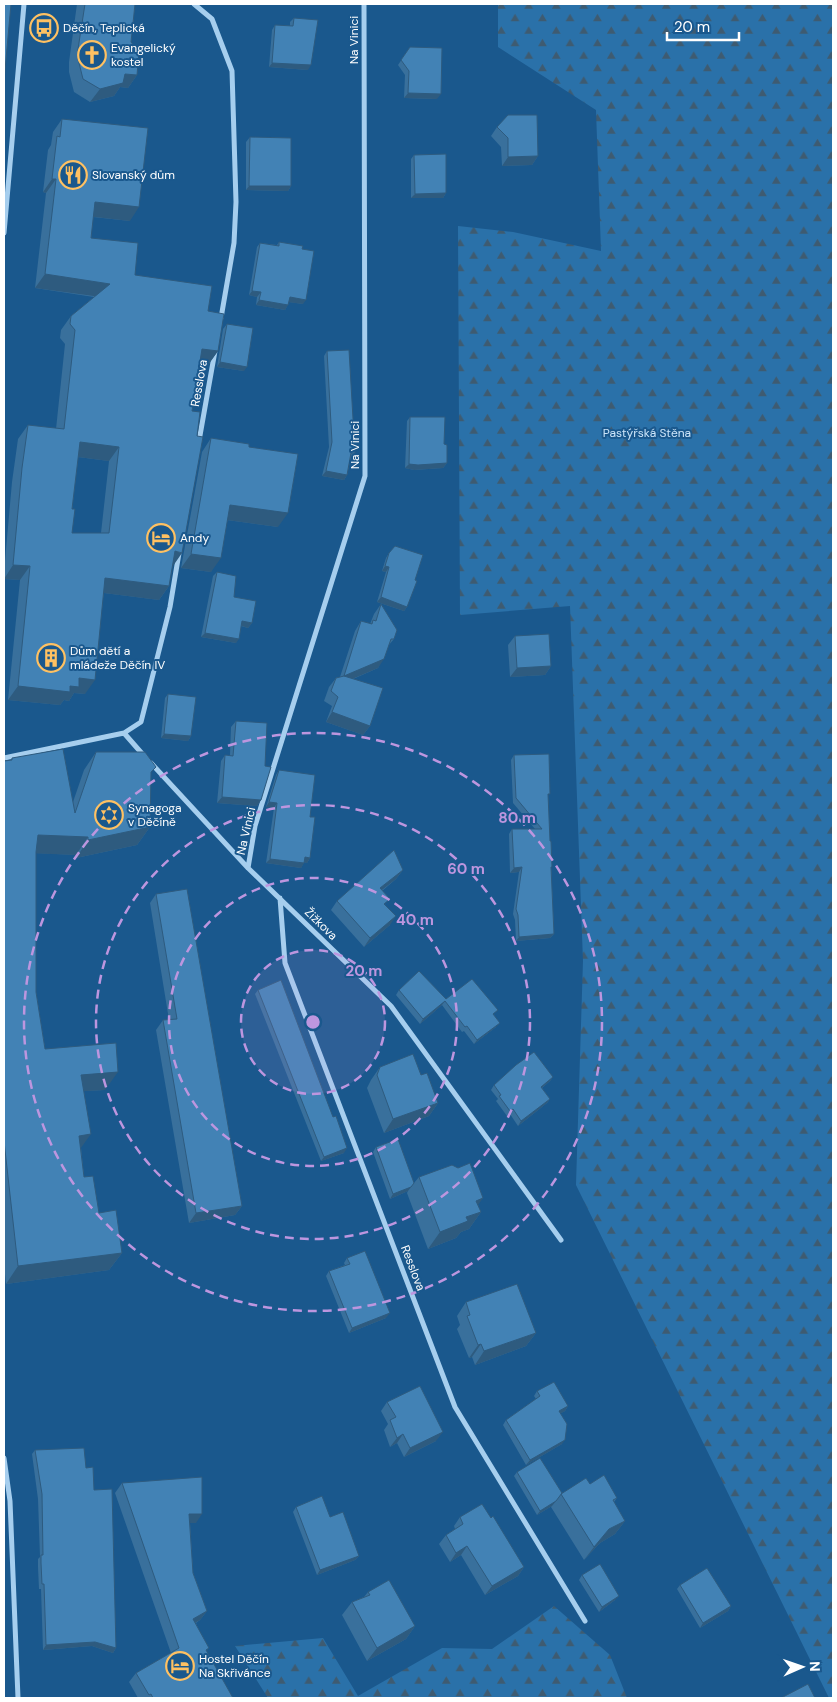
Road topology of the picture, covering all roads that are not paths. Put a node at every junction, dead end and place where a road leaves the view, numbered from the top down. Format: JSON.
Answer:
{"nodes":[{"id":1,"x":24,"y":4,"type":"edge"},
{"id":2,"x":194,"y":4,"type":"edge"},
{"id":3,"x":364,"y":4,"type":"edge"},
{"id":4,"x":4,"y":226,"type":"edge"},
{"id":5,"x":4,"y":233,"type":"edge"},
{"id":6,"x":220,"y":321,"type":"edge"},
{"id":7,"x":217,"y":341,"type":"edge"},
{"id":8,"x":198,"y":449,"type":"edge"},
{"id":9,"x":180,"y":548,"type":"edge"},
{"id":10,"x":124,"y":733,"type":"junction"},
{"id":11,"x":4,"y":758,"type":"edge"},
{"id":12,"x":248,"y":868,"type":"junction"},
{"id":13,"x":280,"y":898,"type":"junction"},
{"id":14,"x":561,"y":1240,"type":"dead end"},
{"id":15,"x":4,"y":1458,"type":"edge"},
{"id":16,"x":586,"y":1621,"type":"dead end"},
{"id":17,"x":18,"y":1698,"type":"edge"}],
"edges":[{"from":1,"to":4,"type":"street"},
{"from":2,"to":6,"type":"street"},
{"from":3,"to":12,"type":"street","name":"Na Vinici"},
{"from":4,"to":5,"type":"street"},
{"from":7,"to":8,"type":"street","name":"Resslova"},
{"from":9,"to":10,"type":"street"},
{"from":10,"to":11,"type":"street"},
{"from":10,"to":12,"type":"street","name":"Žižkova"},
{"from":12,"to":13,"type":"street","name":"Žižkova"},
{"from":13,"to":14,"type":"street","name":"Žižkova"},
{"from":13,"to":16,"type":"street","name":"Resslova"},
{"from":15,"to":17,"type":"street"}]}
